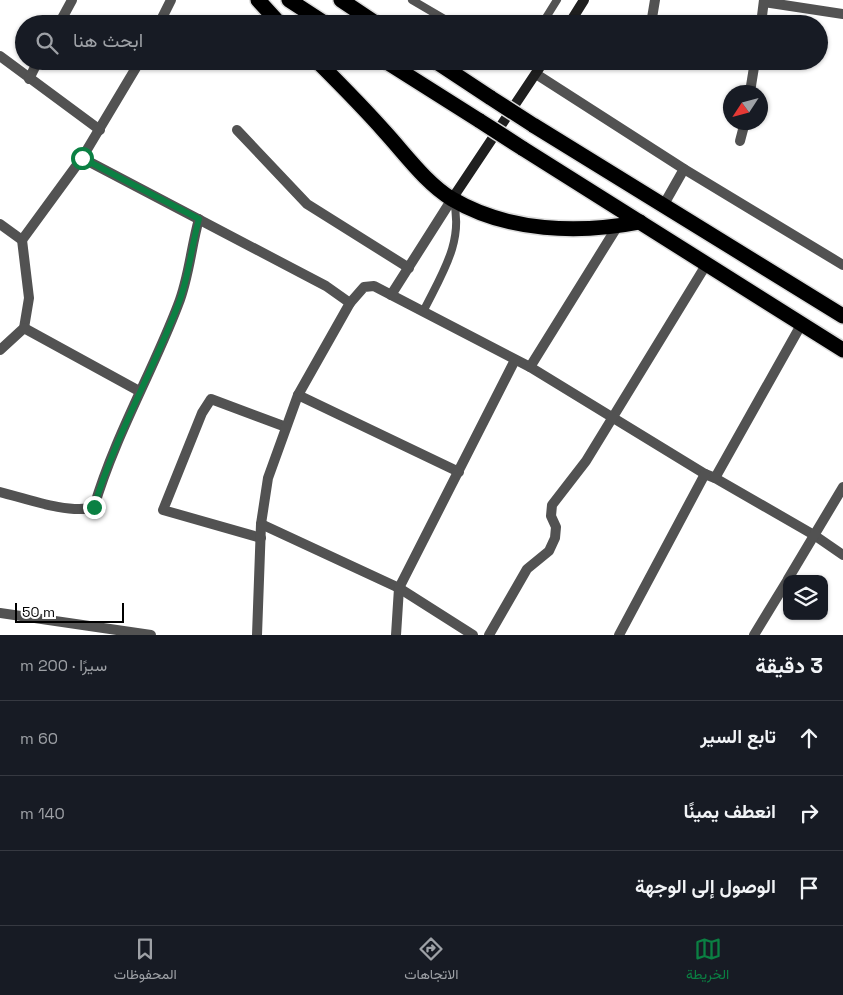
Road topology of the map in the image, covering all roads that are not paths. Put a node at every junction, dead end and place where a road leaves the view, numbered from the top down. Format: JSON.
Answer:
{"nodes":[{"id":1,"x":72,"y":0,"type":"edge"},
{"id":2,"x":171,"y":0,"type":"edge"},
{"id":3,"x":258,"y":0,"type":"edge"},
{"id":4,"x":289,"y":0,"type":"edge"},
{"id":5,"x":341,"y":0,"type":"edge"},
{"id":6,"x":412,"y":0,"type":"edge"},
{"id":7,"x":557,"y":0,"type":"edge"},
{"id":8,"x":584,"y":0,"type":"edge"},
{"id":9,"x":655,"y":0,"type":"edge"},
{"id":10,"x":764,"y":1,"type":"edge"},
{"id":11,"x":843,"y":14,"type":"edge"},
{"id":12,"x":64,"y":15,"type":"edge"},
{"id":13,"x":164,"y":15,"type":"edge"},
{"id":14,"x":272,"y":15,"type":"edge"},
{"id":15,"x":312,"y":15,"type":"edge"},
{"id":16,"x":364,"y":15,"type":"edge"},
{"id":17,"x":438,"y":15,"type":"edge"},
{"id":18,"x":548,"y":15,"type":"edge"},
{"id":19,"x":575,"y":15,"type":"edge"},
{"id":20,"x":652,"y":15,"type":"edge"},
{"id":21,"x":762,"y":15,"type":"edge"},
{"id":22,"x":0,"y":56,"type":"edge"},
{"id":23,"x":15,"y":67,"type":"edge"},
{"id":24,"x":18,"y":70,"type":"edge"},
{"id":25,"x":33,"y":70,"type":"edge"},
{"id":26,"x":135,"y":70,"type":"edge"},
{"id":27,"x":326,"y":70,"type":"edge"},
{"id":28,"x":399,"y":70,"type":"edge"},
{"id":29,"x":448,"y":70,"type":"edge"},
{"id":30,"x":538,"y":70,"type":"edge"},
{"id":31,"x":754,"y":70,"type":"edge"},
{"id":32,"x":536,"y":74,"type":"junction"},
{"id":33,"x":29,"y":78,"type":"junction"},
{"id":34,"x":751,"y":85,"type":"edge"},
{"id":35,"x":100,"y":130,"type":"junction"},
{"id":36,"x":237,"y":130,"type":"dead end"},
{"id":37,"x":743,"y":130,"type":"edge"},
{"id":38,"x":740,"y":141,"type":"dead end"},
{"id":39,"x":82,"y":158,"type":"junction"},
{"id":40,"x":684,"y":170,"type":"junction"},
{"id":41,"x":452,"y":199,"type":"junction"},
{"id":42,"x":663,"y":206,"type":"junction"},
{"id":43,"x":199,"y":219,"type":"junction"},
{"id":44,"x":640,"y":222,"type":"junction"},
{"id":45,"x":0,"y":224,"type":"edge"},
{"id":46,"x":617,"y":227,"type":"junction"},
{"id":47,"x":22,"y":240,"type":"junction"},
{"id":48,"x":843,"y":264,"type":"edge"},
{"id":49,"x":706,"y":265,"type":"junction"},
{"id":50,"x":409,"y":268,"type":"junction"},
{"id":51,"x":391,"y":295,"type":"junction"},
{"id":52,"x":350,"y":302,"type":"junction"},
{"id":53,"x":423,"y":312,"type":"junction"},
{"id":54,"x":843,"y":316,"type":"edge"},
{"id":55,"x":800,"y":325,"type":"junction"},
{"id":56,"x":24,"y":328,"type":"junction"},
{"id":57,"x":0,"y":350,"type":"edge"},
{"id":58,"x":843,"y":350,"type":"edge"},
{"id":59,"x":515,"y":360,"type":"junction"},
{"id":60,"x":530,"y":367,"type":"junction"},
{"id":61,"x":140,"y":391,"type":"junction"},
{"id":62,"x":298,"y":395,"type":"junction"},
{"id":63,"x":612,"y":417,"type":"junction"},
{"id":64,"x":286,"y":427,"type":"junction"},
{"id":65,"x":460,"y":472,"type":"junction"},
{"id":66,"x":704,"y":474,"type":"junction"},
{"id":67,"x":715,"y":478,"type":"junction"},
{"id":68,"x":843,"y":487,"type":"edge"},
{"id":69,"x":0,"y":492,"type":"edge"},
{"id":70,"x":261,"y":524,"type":"junction"},
{"id":71,"x":814,"y":535,"type":"junction"},
{"id":72,"x":261,"y":538,"type":"junction"},
{"id":73,"x":843,"y":555,"type":"edge"},
{"id":74,"x":790,"y":575,"type":"edge"},
{"id":75,"x":783,"y":587,"type":"edge"},
{"id":76,"x":399,"y":588,"type":"junction"},
{"id":77,"x":0,"y":613,"type":"edge"},
{"id":78,"x":151,"y":635,"type":"edge"},
{"id":79,"x":257,"y":635,"type":"edge"},
{"id":80,"x":396,"y":635,"type":"edge"},
{"id":81,"x":473,"y":635,"type":"edge"},
{"id":82,"x":489,"y":635,"type":"edge"},
{"id":83,"x":619,"y":635,"type":"edge"},
{"id":84,"x":754,"y":635,"type":"edge"}],
"edges":[{"from":1,"to":12,"type":"street"},
{"from":2,"to":13,"type":"street"},
{"from":3,"to":14,"type":"highway"},
{"from":4,"to":15,"type":"highway"},
{"from":5,"to":16,"type":"highway"},
{"from":6,"to":17,"type":"lane"},
{"from":7,"to":18,"type":"lane"},
{"from":8,"to":19,"type":"street"},
{"from":9,"to":20,"type":"street"},
{"from":10,"to":11,"type":"street"},
{"from":10,"to":21,"type":"street"},
{"from":22,"to":23,"type":"street"},
{"from":24,"to":33,"type":"street"},
{"from":25,"to":33,"type":"street"},
{"from":26,"to":35,"type":"street"},
{"from":27,"to":41,"type":"highway"},
{"from":28,"to":44,"type":"highway","bridge":true},
{"from":29,"to":42,"type":"highway","bridge":true},
{"from":30,"to":32,"type":"street"},
{"from":31,"to":34,"type":"street"},
{"from":32,"to":40,"type":"street"},
{"from":32,"to":41,"type":"street"},
{"from":33,"to":35,"type":"street"},
{"from":35,"to":39,"type":"street"},
{"from":36,"to":50,"type":"street"},
{"from":37,"to":38,"type":"street"},
{"from":39,"to":43,"type":"street"},
{"from":39,"to":47,"type":"street"},
{"from":40,"to":42,"type":"street"},
{"from":40,"to":48,"type":"street"},
{"from":41,"to":46,"type":"highway"},
{"from":41,"to":50,"type":"street"},
{"from":41,"to":53,"type":"lane"},
{"from":42,"to":54,"type":"highway"},
{"from":43,"to":52,"type":"street"},
{"from":43,"to":61,"type":"street"},
{"from":44,"to":46,"type":"highway"},
{"from":44,"to":49,"type":"highway"},
{"from":45,"to":47,"type":"street"},
{"from":46,"to":60,"type":"street"},
{"from":47,"to":56,"type":"street"},
{"from":49,"to":55,"type":"highway"},
{"from":49,"to":63,"type":"street"},
{"from":50,"to":51,"type":"street"},
{"from":51,"to":52,"type":"street"},
{"from":51,"to":53,"type":"street"},
{"from":52,"to":62,"type":"street"},
{"from":53,"to":59,"type":"street"},
{"from":55,"to":58,"type":"highway"},
{"from":55,"to":67,"type":"street"},
{"from":56,"to":57,"type":"street"},
{"from":56,"to":61,"type":"street"},
{"from":59,"to":60,"type":"street"},
{"from":59,"to":65,"type":"street"},
{"from":60,"to":63,"type":"street"},
{"from":61,"to":69,"type":"street"},
{"from":62,"to":64,"type":"street"},
{"from":62,"to":65,"type":"street"},
{"from":63,"to":66,"type":"street"},
{"from":63,"to":82,"type":"street"},
{"from":64,"to":70,"type":"street"},
{"from":64,"to":72,"type":"street"},
{"from":65,"to":76,"type":"street"},
{"from":66,"to":67,"type":"street"},
{"from":66,"to":83,"type":"street"},
{"from":67,"to":71,"type":"street"},
{"from":68,"to":71,"type":"street"},
{"from":70,"to":72,"type":"street"},
{"from":70,"to":76,"type":"street"},
{"from":71,"to":73,"type":"street"},
{"from":71,"to":74,"type":"street"},
{"from":72,"to":79,"type":"street"},
{"from":75,"to":84,"type":"street"},
{"from":76,"to":80,"type":"street"},
{"from":76,"to":81,"type":"street"},
{"from":77,"to":78,"type":"street"}]}
